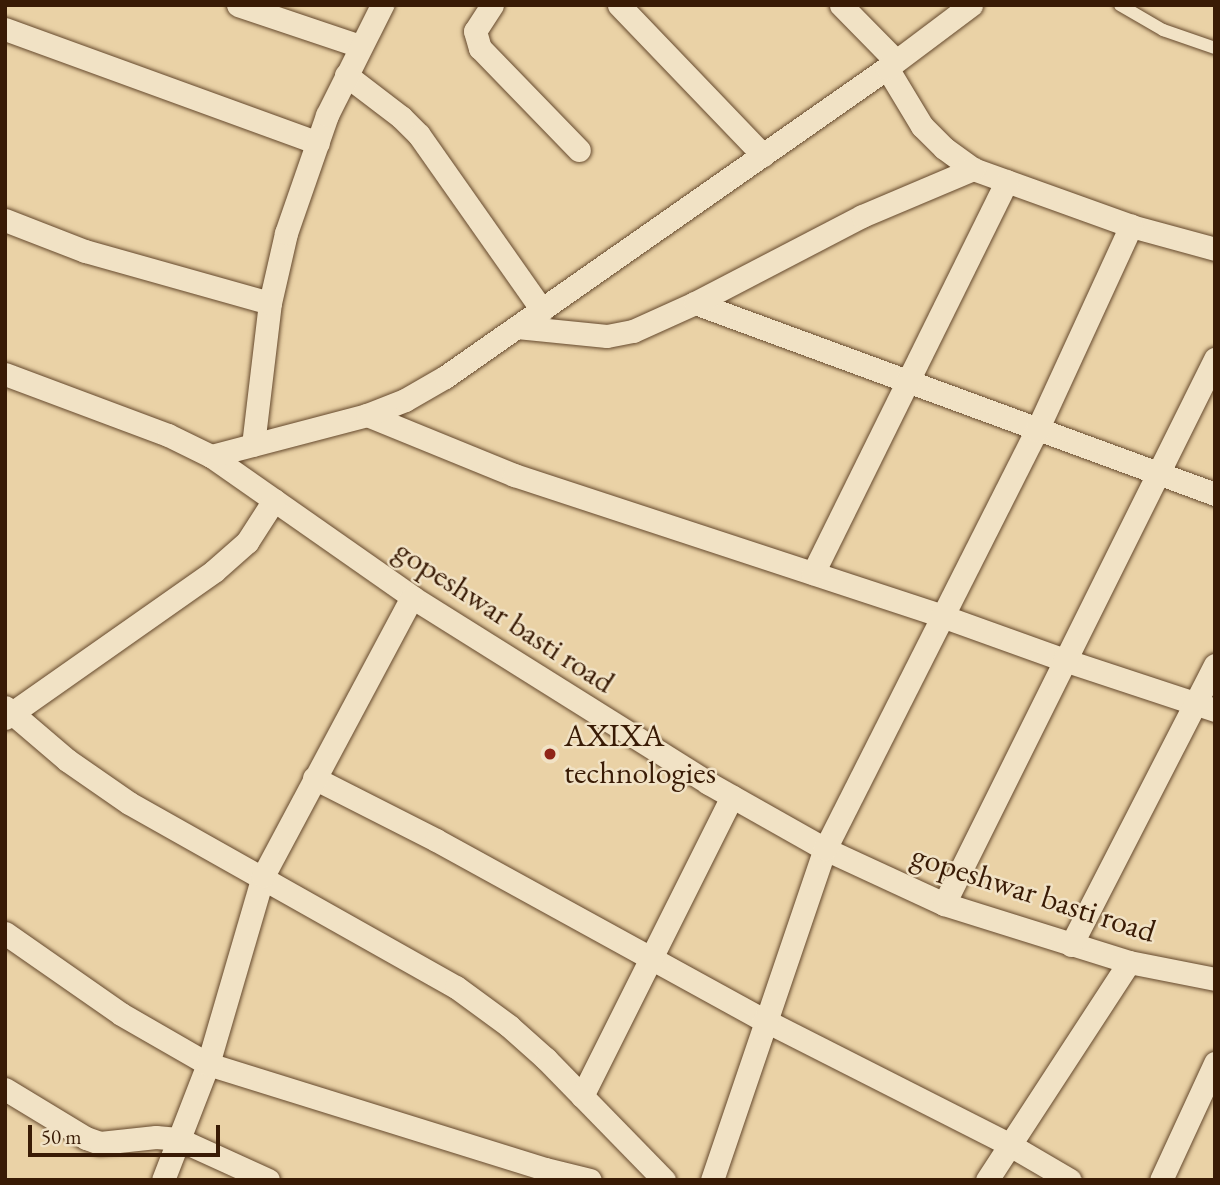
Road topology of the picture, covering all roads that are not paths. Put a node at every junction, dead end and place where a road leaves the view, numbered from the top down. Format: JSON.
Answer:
{"nodes":[{"id":1,"x":238,"y":5,"type":"edge"},
{"id":2,"x":382,"y":5,"type":"edge"},
{"id":3,"x":492,"y":5,"type":"edge"},
{"id":4,"x":619,"y":5,"type":"edge"},
{"id":5,"x":841,"y":5,"type":"edge"},
{"id":6,"x":971,"y":5,"type":"edge"},
{"id":7,"x":1120,"y":5,"type":"edge"},
{"id":8,"x":5,"y":29,"type":"edge"},
{"id":9,"x":360,"y":46,"type":"junction"},
{"id":10,"x":1215,"y":48,"type":"edge"},
{"id":11,"x":891,"y":65,"type":"junction"},
{"id":12,"x":346,"y":75,"type":"junction"},
{"id":13,"x":318,"y":143,"type":"junction"},
{"id":14,"x":579,"y":150,"type":"dead end"},
{"id":15,"x":763,"y":155,"type":"junction"},
{"id":16,"x":973,"y":169,"type":"junction"},
{"id":17,"x":1007,"y":181,"type":"junction"},
{"id":18,"x":5,"y":220,"type":"edge"},
{"id":19,"x":1131,"y":226,"type":"junction"},
{"id":20,"x":1215,"y":249,"type":"edge"},
{"id":21,"x":270,"y":303,"type":"junction"},
{"id":22,"x":695,"y":303,"type":"junction"},
{"id":23,"x":542,"y":310,"type":"junction"},
{"id":24,"x":517,"y":327,"type":"junction"},
{"id":25,"x":1215,"y":359,"type":"edge"},
{"id":26,"x":5,"y":374,"type":"edge"},
{"id":27,"x":906,"y":381,"type":"junction"},
{"id":28,"x":367,"y":415,"type":"junction"},
{"id":29,"x":1037,"y":430,"type":"junction"},
{"id":30,"x":253,"y":445,"type":"junction"},
{"id":31,"x":211,"y":456,"type":"junction"},
{"id":32,"x":1156,"y":473,"type":"junction"},
{"id":33,"x":1215,"y":494,"type":"edge"},
{"id":34,"x":274,"y":500,"type":"junction"},
{"id":35,"x":813,"y":573,"type":"junction"},
{"id":36,"x":412,"y":597,"type":"junction"},
{"id":37,"x":943,"y":616,"type":"junction"},
{"id":38,"x":1064,"y":660,"type":"junction"},
{"id":39,"x":1215,"y":664,"type":"edge"},
{"id":40,"x":1205,"y":707,"type":"edge"},
{"id":41,"x":7,"y":712,"type":"edge"},
{"id":42,"x":314,"y":778,"type":"junction"},
{"id":43,"x":732,"y":797,"type":"junction"},
{"id":44,"x":825,"y":849,"type":"junction"},
{"id":45,"x":263,"y":876,"type":"junction"},
{"id":46,"x":944,"y":904,"type":"junction"},
{"id":47,"x":5,"y":933,"type":"edge"},
{"id":48,"x":1071,"y":945,"type":"junction"},
{"id":49,"x":653,"y":958,"type":"junction"},
{"id":50,"x":1129,"y":962,"type":"junction"},
{"id":51,"x":1213,"y":975,"type":"edge"},
{"id":52,"x":764,"y":1020,"type":"junction"},
{"id":53,"x":1215,"y":1063,"type":"edge"},
{"id":54,"x":208,"y":1064,"type":"junction"},
{"id":55,"x":5,"y":1089,"type":"edge"},
{"id":56,"x":582,"y":1096,"type":"junction"},
{"id":57,"x":15,"y":1105,"type":"edge"},
{"id":58,"x":178,"y":1139,"type":"junction"},
{"id":59,"x":1010,"y":1145,"type":"junction"},
{"id":60,"x":163,"y":1180,"type":"edge"},
{"id":61,"x":268,"y":1180,"type":"edge"},
{"id":62,"x":590,"y":1180,"type":"edge"},
{"id":63,"x":664,"y":1180,"type":"edge"},
{"id":64,"x":712,"y":1180,"type":"edge"},
{"id":65,"x":986,"y":1180,"type":"edge"},
{"id":66,"x":1070,"y":1180,"type":"edge"},
{"id":67,"x":1161,"y":1180,"type":"edge"}],
"edges":[{"from":1,"to":9,"type":"street"},
{"from":2,"to":9,"type":"street"},
{"from":3,"to":14,"type":"street"},
{"from":4,"to":15,"type":"street"},
{"from":5,"to":11,"type":"street"},
{"from":6,"to":11,"type":"street"},
{"from":7,"to":10,"type":"lane"},
{"from":8,"to":13,"type":"street"},
{"from":9,"to":12,"type":"street"},
{"from":11,"to":15,"type":"street"},
{"from":11,"to":16,"type":"street"},
{"from":12,"to":13,"type":"street"},
{"from":12,"to":23,"type":"street"},
{"from":13,"to":21,"type":"street"},
{"from":15,"to":23,"type":"street"},
{"from":16,"to":17,"type":"street"},
{"from":16,"to":22,"type":"street"},
{"from":17,"to":19,"type":"street"},
{"from":17,"to":27,"type":"street"},
{"from":18,"to":21,"type":"street"},
{"from":19,"to":20,"type":"street"},
{"from":19,"to":29,"type":"street"},
{"from":21,"to":30,"type":"street"},
{"from":22,"to":24,"type":"street"},
{"from":22,"to":27,"type":"street"},
{"from":23,"to":24,"type":"street"},
{"from":24,"to":28,"type":"street"},
{"from":25,"to":32,"type":"street"},
{"from":26,"to":31,"type":"street","name":"gopeshwar basti road"},
{"from":27,"to":29,"type":"street"},
{"from":27,"to":35,"type":"street"},
{"from":28,"to":30,"type":"street"},
{"from":28,"to":35,"type":"street"},
{"from":29,"to":32,"type":"street"},
{"from":29,"to":37,"type":"street"},
{"from":30,"to":31,"type":"street"},
{"from":31,"to":34,"type":"street","name":"gopeshwar basti road"},
{"from":32,"to":33,"type":"street"},
{"from":32,"to":38,"type":"street"},
{"from":34,"to":36,"type":"street","name":"gopeshwar basti road"},
{"from":34,"to":41,"type":"street"},
{"from":35,"to":37,"type":"street"},
{"from":36,"to":42,"type":"street"},
{"from":36,"to":43,"type":"street","name":"gopeshwar basti road"},
{"from":37,"to":38,"type":"street"},
{"from":37,"to":44,"type":"street"},
{"from":38,"to":40,"type":"street"},
{"from":38,"to":46,"type":"street"},
{"from":39,"to":40,"type":"street"},
{"from":40,"to":48,"type":"street"},
{"from":41,"to":45,"type":"street"},
{"from":42,"to":45,"type":"street"},
{"from":42,"to":49,"type":"street"},
{"from":43,"to":44,"type":"street","name":"gopeshwar basti road"},
{"from":43,"to":49,"type":"street"},
{"from":44,"to":46,"type":"street","name":"gopeshwar basti road"},
{"from":44,"to":52,"type":"street"},
{"from":45,"to":54,"type":"street"},
{"from":45,"to":56,"type":"street"},
{"from":46,"to":48,"type":"street","name":"gopeshwar basti road"},
{"from":47,"to":54,"type":"street"},
{"from":48,"to":50,"type":"street","name":"gopeshwar basti road"},
{"from":49,"to":52,"type":"street"},
{"from":49,"to":56,"type":"street"},
{"from":50,"to":51,"type":"street","name":"gopeshwar basti road"},
{"from":50,"to":59,"type":"street"},
{"from":52,"to":59,"type":"street"},
{"from":52,"to":64,"type":"street"},
{"from":53,"to":67,"type":"street"},
{"from":54,"to":58,"type":"street"},
{"from":54,"to":62,"type":"street"},
{"from":55,"to":57,"type":"street"},
{"from":56,"to":63,"type":"street"},
{"from":57,"to":58,"type":"street"},
{"from":58,"to":60,"type":"street"},
{"from":58,"to":61,"type":"street"},
{"from":59,"to":65,"type":"street"},
{"from":59,"to":66,"type":"street"}]}
